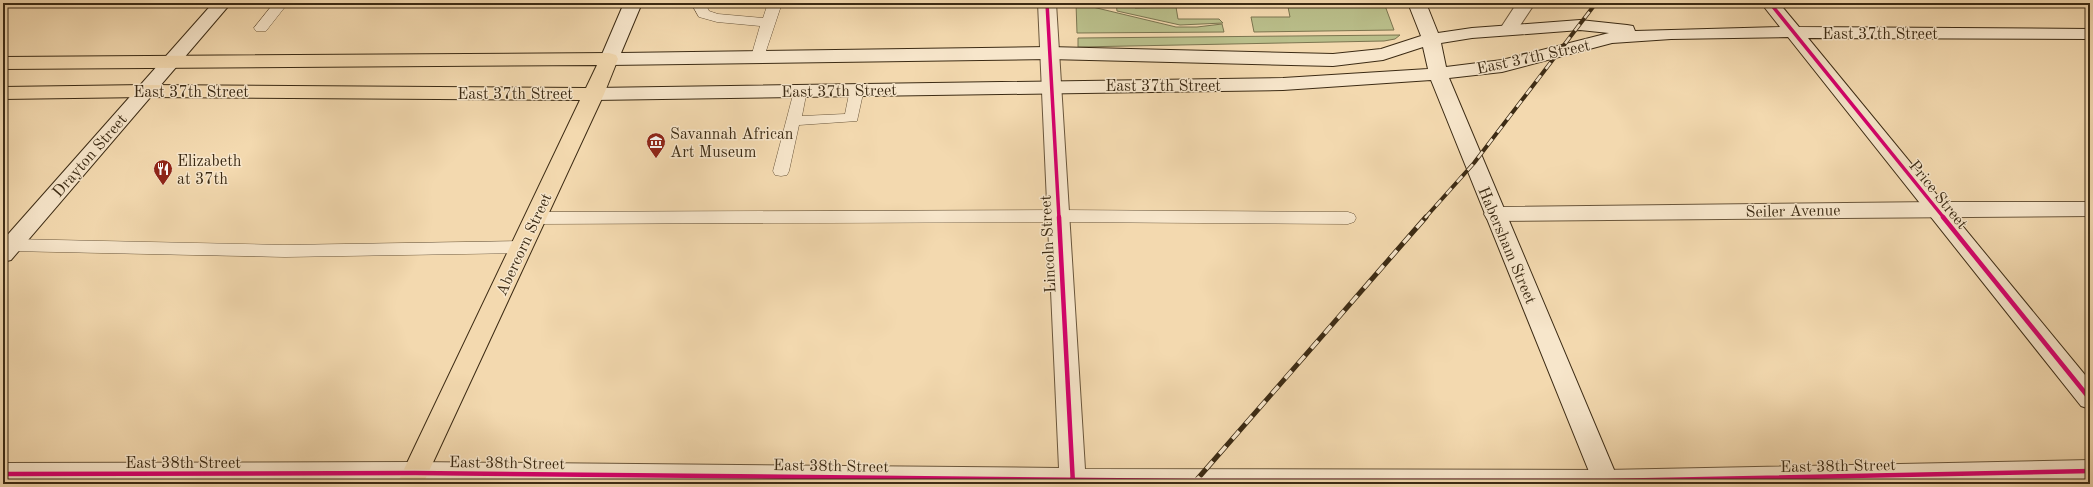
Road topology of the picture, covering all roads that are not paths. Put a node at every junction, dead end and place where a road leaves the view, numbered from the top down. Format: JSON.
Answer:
{"nodes":[{"id":1,"x":222,"y":3,"type":"edge"},
{"id":2,"x":281,"y":3,"type":"edge"},
{"id":3,"x":633,"y":3,"type":"edge"},
{"id":4,"x":698,"y":3,"type":"edge"},
{"id":5,"x":775,"y":3,"type":"edge"},
{"id":6,"x":1047,"y":3,"type":"edge"},
{"id":7,"x":1416,"y":3,"type":"edge"},
{"id":8,"x":1526,"y":3,"type":"edge"},
{"id":9,"x":1770,"y":3,"type":"edge"},
{"id":10,"x":768,"y":22,"type":"junction"},
{"id":11,"x":261,"y":28,"type":"dead end"},
{"id":12,"x":1509,"y":30,"type":"junction"},
{"id":13,"x":1794,"y":32,"type":"junction"},
{"id":14,"x":1671,"y":34,"type":"junction"},
{"id":15,"x":2090,"y":34,"type":"edge"},
{"id":16,"x":1431,"y":39,"type":"junction"},
{"id":17,"x":1049,"y":53,"type":"junction"},
{"id":18,"x":758,"y":57,"type":"junction"},
{"id":19,"x":609,"y":59,"type":"junction"},
{"id":20,"x":172,"y":61,"type":"junction"},
{"id":21,"x":3,"y":63,"type":"edge"},
{"id":22,"x":1438,"y":74,"type":"junction"},
{"id":23,"x":1051,"y":86,"type":"junction"},
{"id":24,"x":857,"y":89,"type":"junction"},
{"id":25,"x":800,"y":90,"type":"junction"},
{"id":26,"x":145,"y":91,"type":"junction"},
{"id":27,"x":3,"y":93,"type":"edge"},
{"id":28,"x":594,"y":94,"type":"junction"},
{"id":29,"x":792,"y":121,"type":"junction"},
{"id":30,"x":781,"y":171,"type":"dead end"},
{"id":31,"x":1935,"y":208,"type":"junction"},
{"id":32,"x":2090,"y":209,"type":"edge"},
{"id":33,"x":1495,"y":214,"type":"junction"},
{"id":34,"x":1058,"y":216,"type":"junction"},
{"id":35,"x":535,"y":218,"type":"junction"},
{"id":36,"x":1348,"y":218,"type":"dead end"},
{"id":37,"x":522,"y":247,"type":"junction"},
{"id":38,"x":7,"y":250,"type":"edge"},
{"id":39,"x":2090,"y":399,"type":"edge"},
{"id":40,"x":2090,"y":471,"type":"edge"},
{"id":41,"x":3,"y":474,"type":"edge"},
{"id":42,"x":308,"y":478,"type":"edge"},
{"id":43,"x":412,"y":478,"type":"edge"},
{"id":44,"x":1073,"y":482,"type":"edge"},
{"id":45,"x":1697,"y":482,"type":"edge"},
{"id":46,"x":1607,"y":483,"type":"edge"}],
"edges":[{"from":1,"to":20,"type":"main road","name":"Drayton Street"},
{"from":2,"to":11,"type":"lane"},
{"from":3,"to":19,"type":"main road","name":"Abercorn Street"},
{"from":4,"to":10,"type":"lane"},
{"from":5,"to":10,"type":"lane"},
{"from":6,"to":17,"type":"main road","name":"Lincoln Street"},
{"from":7,"to":16,"type":"main road","name":"Habersham Street"},
{"from":8,"to":12,"type":"main road"},
{"from":9,"to":13,"type":"main road","name":"Price Street"},
{"from":10,"to":18,"type":"lane"},
{"from":12,"to":14,"type":"main road","name":"East 37th Street"},
{"from":12,"to":16,"type":"main road","name":"East 37th Street"},
{"from":13,"to":14,"type":"main road","name":"East 37th Street"},
{"from":13,"to":15,"type":"main road","name":"East 37th Street"},
{"from":13,"to":31,"type":"main road","name":"Price Street"},
{"from":14,"to":22,"type":"main road","name":"East 37th Street"},
{"from":16,"to":17,"type":"main road","name":"East 37th Street"},
{"from":16,"to":22,"type":"main road","name":"Habersham Street"},
{"from":17,"to":18,"type":"main road","name":"East 37th Street"},
{"from":17,"to":23,"type":"main road","name":"Lincoln Street"},
{"from":18,"to":19,"type":"main road","name":"East 37th Street"},
{"from":19,"to":20,"type":"main road","name":"East 37th Street"},
{"from":19,"to":28,"type":"main road","name":"Abercorn Street"},
{"from":20,"to":21,"type":"main road","name":"East 37th Street"},
{"from":20,"to":26,"type":"main road","name":"Drayton Street"},
{"from":22,"to":23,"type":"main road","name":"East 37th Street"},
{"from":22,"to":33,"type":"main road","name":"Habersham Street"},
{"from":23,"to":24,"type":"main road","name":"East 37th Street"},
{"from":23,"to":34,"type":"main road","name":"Lincoln Street"},
{"from":24,"to":25,"type":"main road","name":"East 37th Street"},
{"from":24,"to":29,"type":"lane"},
{"from":25,"to":28,"type":"main road","name":"East 37th Street"},
{"from":25,"to":29,"type":"lane"},
{"from":26,"to":27,"type":"main road","name":"East 37th Street"},
{"from":26,"to":28,"type":"main road","name":"East 37th Street"},
{"from":26,"to":38,"type":"main road","name":"Drayton Street"},
{"from":28,"to":35,"type":"main road","name":"Abercorn Street"},
{"from":29,"to":30,"type":"lane"},
{"from":31,"to":32,"type":"main road","name":"Seiler Avenue"},
{"from":31,"to":33,"type":"main road","name":"Seiler Avenue"},
{"from":31,"to":39,"type":"main road","name":"Price Street"},
{"from":33,"to":46,"type":"main road","name":"Habersham Street"},
{"from":34,"to":35,"type":"lane"},
{"from":34,"to":36,"type":"lane"},
{"from":34,"to":44,"type":"main road","name":"Lincoln Street"},
{"from":35,"to":37,"type":"main road","name":"Abercorn Street"},
{"from":37,"to":38,"type":"lane"},
{"from":37,"to":43,"type":"main road","name":"Abercorn Street"},
{"from":40,"to":45,"type":"main road","name":"East 38th Street"},
{"from":41,"to":42,"type":"main road","name":"East 38th Street"},
{"from":42,"to":43,"type":"main road","name":"East 38th Street"},
{"from":43,"to":44,"type":"main road","name":"East 38th Street"},
{"from":44,"to":46,"type":"main road","name":"East 38th Street"},
{"from":45,"to":46,"type":"main road","name":"East 38th Street"}]}
